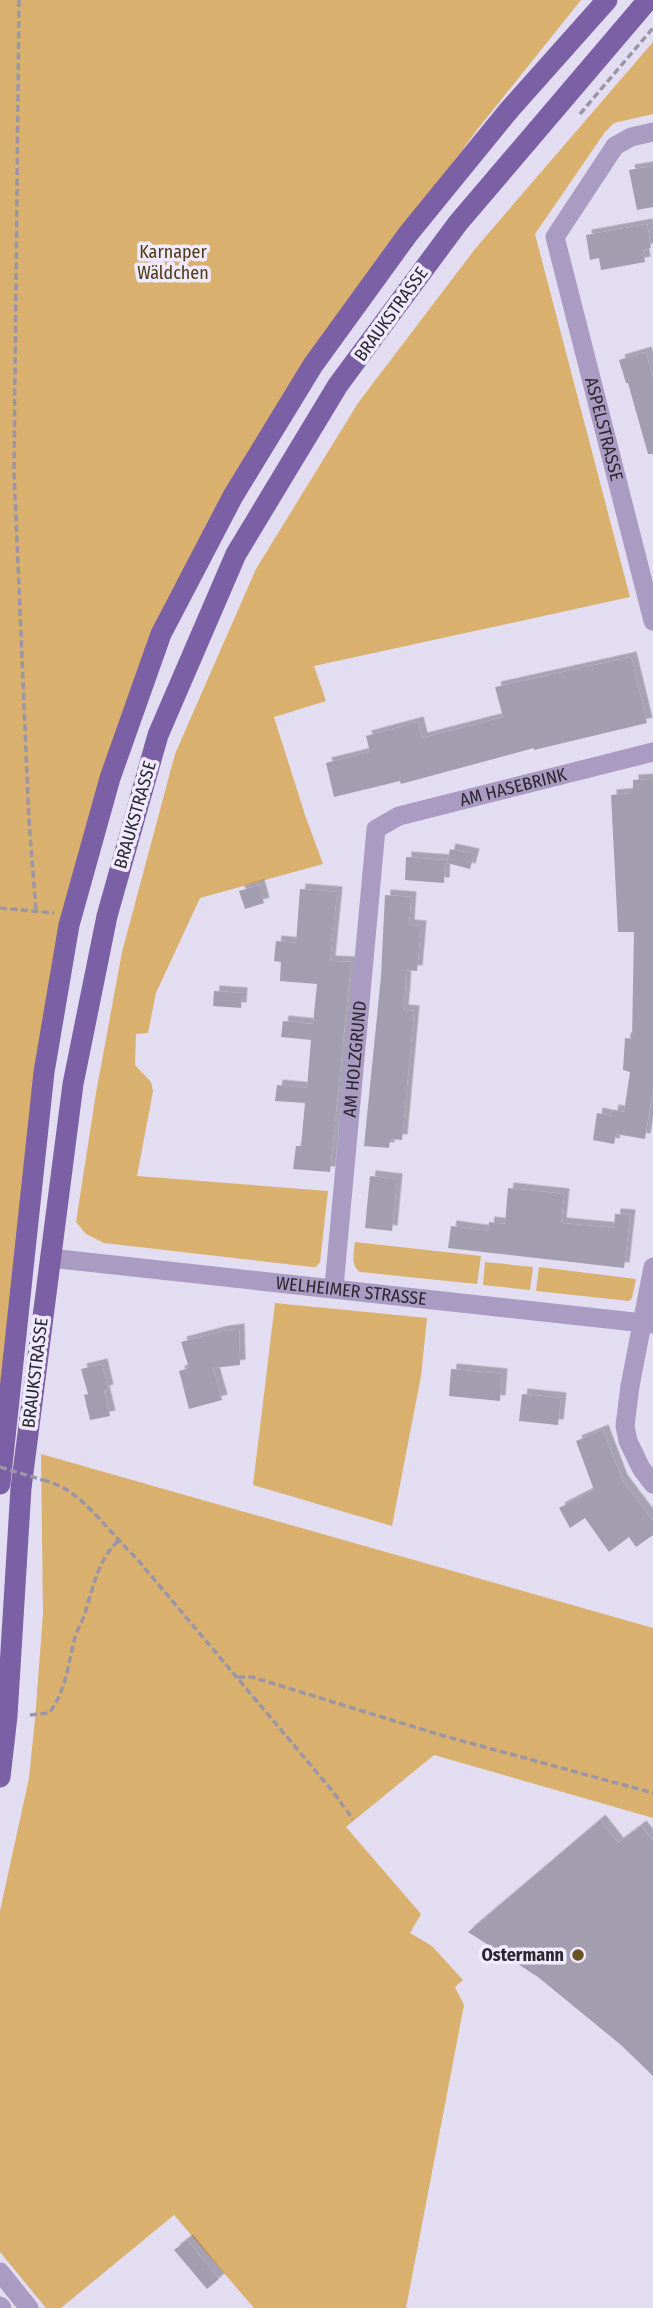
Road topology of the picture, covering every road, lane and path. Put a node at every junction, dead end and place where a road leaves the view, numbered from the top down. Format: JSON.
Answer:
{"nodes":[{"id":1,"x":19,"y":0,"type":"edge"},
{"id":2,"x":607,"y":0,"type":"edge"},
{"id":3,"x":648,"y":0,"type":"edge"},
{"id":4,"x":653,"y":28,"type":"edge"},
{"id":5,"x":575,"y":120,"type":"dead end"},
{"id":6,"x":653,"y":132,"type":"edge"},
{"id":7,"x":653,"y":621,"type":"edge"},
{"id":8,"x":653,"y":752,"type":"edge"},
{"id":9,"x":376,"y":829,"type":"joint"},
{"id":10,"x":0,"y":908,"type":"edge"},
{"id":11,"x":36,"y":911,"type":"junction"},
{"id":12,"x":72,"y":914,"type":"junction"},
{"id":13,"x":50,"y":1258,"type":"junction"},
{"id":14,"x":653,"y":1267,"type":"edge"},
{"id":15,"x":334,"y":1287,"type":"junction"},
{"id":16,"x":648,"y":1324,"type":"edge"},
{"id":17,"x":0,"y":1467,"type":"edge"},
{"id":18,"x":37,"y":1472,"type":"dead end"},
{"id":19,"x":0,"y":1484,"type":"edge"},
{"id":20,"x":653,"y":1484,"type":"edge"},
{"id":21,"x":37,"y":1485,"type":"dead end"},
{"id":22,"x":118,"y":1541,"type":"junction"},
{"id":23,"x":237,"y":1677,"type":"junction"},
{"id":24,"x":30,"y":1715,"type":"dead end"},
{"id":25,"x":0,"y":1777,"type":"edge"},
{"id":26,"x":653,"y":1793,"type":"edge"},
{"id":27,"x":353,"y":1819,"type":"dead end"},
{"id":28,"x":0,"y":2272,"type":"edge"},
{"id":29,"x":29,"y":2308,"type":"edge"}],
"edges":[{"from":1,"to":11,"type":"path"},
{"from":2,"to":12,"type":"main road","name":"BRAUKSTRASSE"},
{"from":3,"to":13,"type":"main road","name":"BRAUKSTRASSE"},
{"from":4,"to":5,"type":"path"},
{"from":6,"to":7,"type":"street","name":"ASPELSTRASSE"},
{"from":8,"to":9,"type":"street","name":"AM HASEBRINK"},
{"from":9,"to":15,"type":"street","name":"AM HOLZGRUND"},
{"from":10,"to":11,"type":"path"},
{"from":11,"to":12,"type":"path"},
{"from":12,"to":19,"type":"main road","name":"BRAUKSTRASSE"},
{"from":13,"to":15,"type":"street","name":"WELHEIMER STRASSE"},
{"from":13,"to":25,"type":"main road","name":"BRAUKSTRASSE"},
{"from":14,"to":16,"type":"street"},
{"from":15,"to":16,"type":"street","name":"WELHEIMER STRASSE"},
{"from":16,"to":20,"type":"street"},
{"from":17,"to":22,"type":"path","bridge":true},
{"from":18,"to":21,"type":"path"},
{"from":22,"to":23,"type":"path"},
{"from":22,"to":24,"type":"path"},
{"from":23,"to":26,"type":"path"},
{"from":23,"to":27,"type":"path"},
{"from":28,"to":29,"type":"street"}]}
